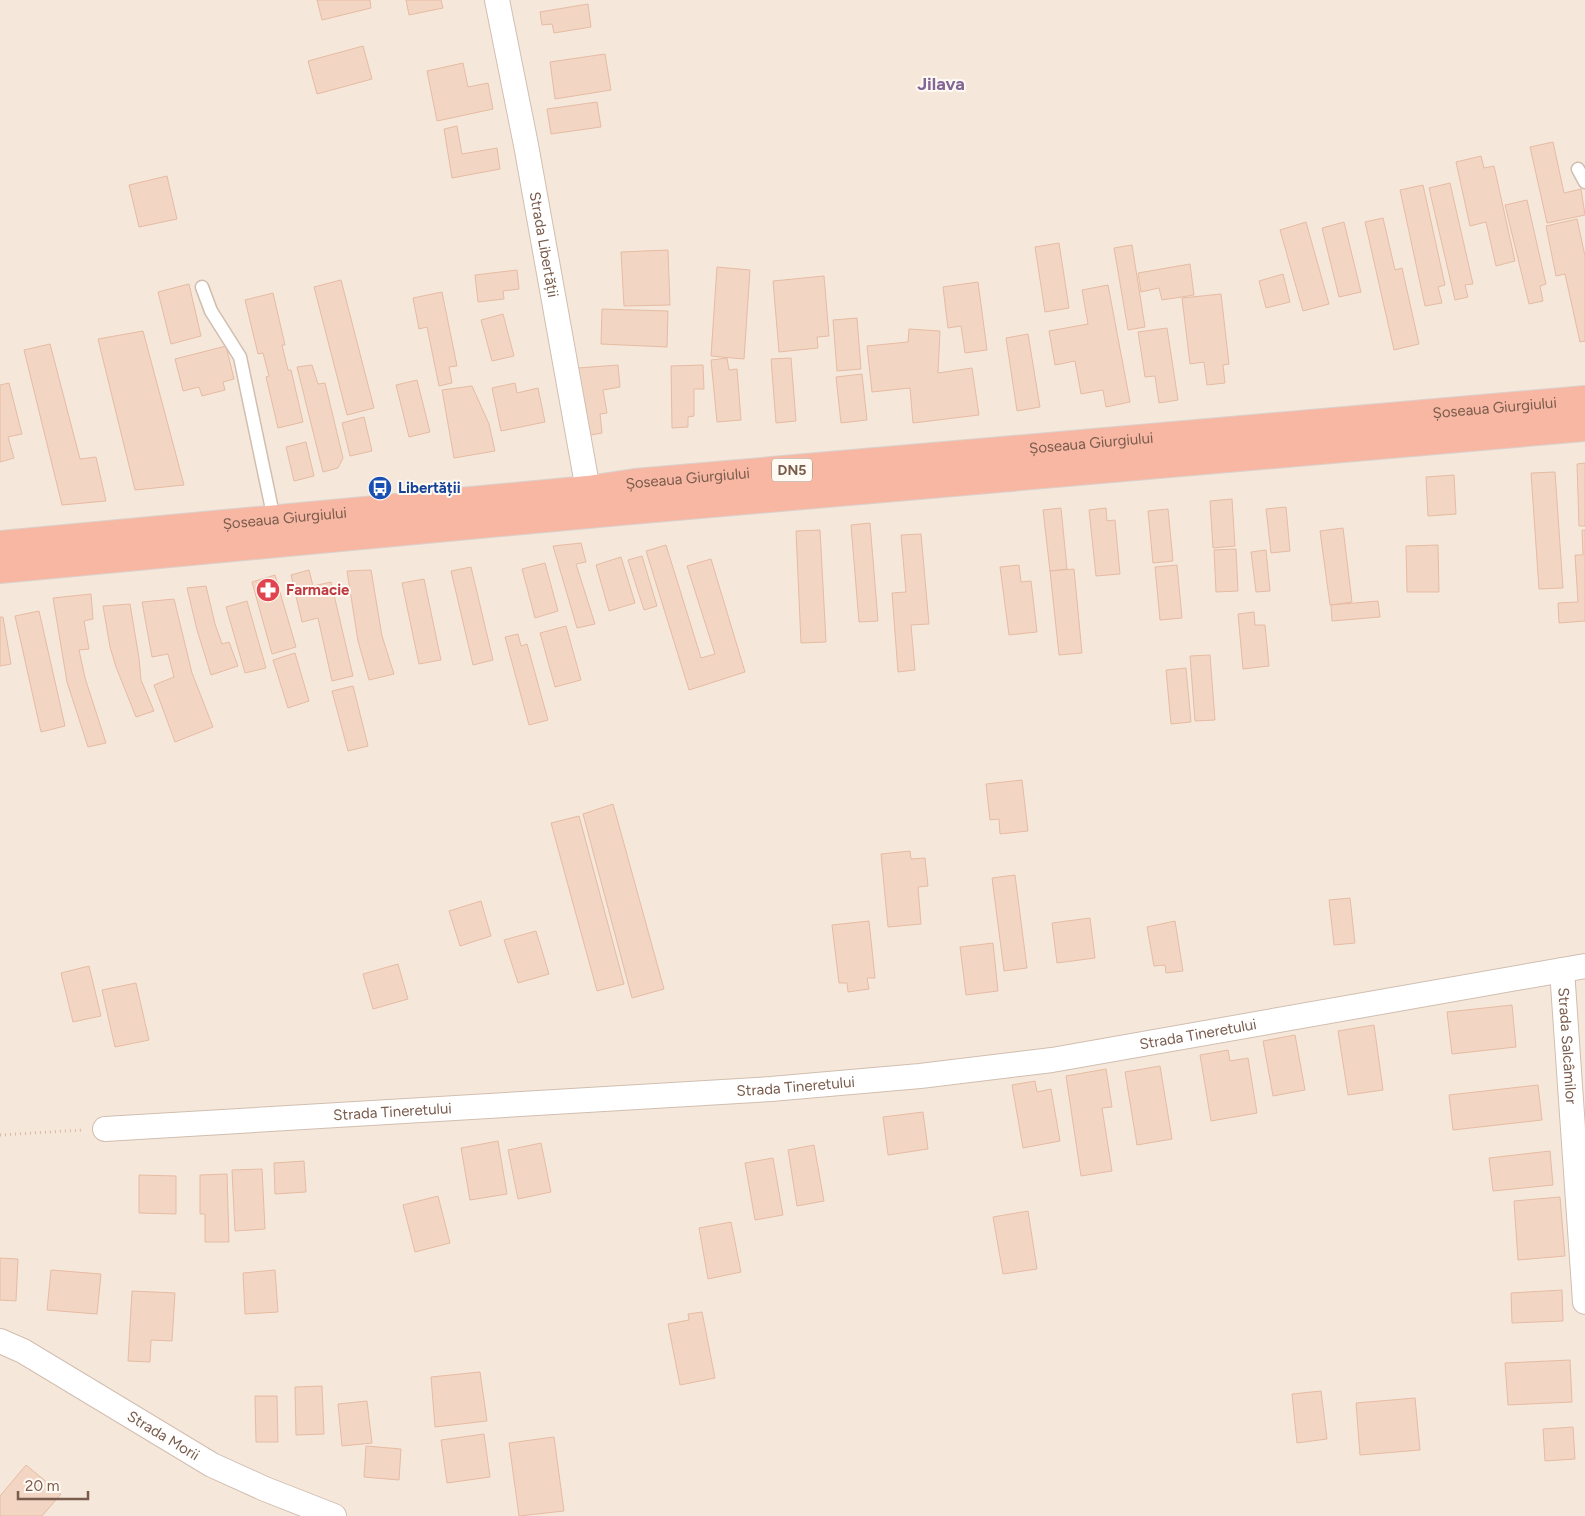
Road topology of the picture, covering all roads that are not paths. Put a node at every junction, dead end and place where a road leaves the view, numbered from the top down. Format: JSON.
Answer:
{"nodes":[{"id":1,"x":497,"y":0,"type":"edge"},
{"id":2,"x":1578,"y":169,"type":"dead end"},
{"id":3,"x":1585,"y":182,"type":"edge"},
{"id":4,"x":202,"y":287,"type":"dead end"},
{"id":5,"x":1585,"y":400,"type":"edge"},
{"id":6,"x":1585,"y":427,"type":"edge"},
{"id":7,"x":588,"y":490,"type":"junction"},
{"id":8,"x":274,"y":519,"type":"junction"},
{"id":9,"x":0,"y":544,"type":"edge"},
{"id":10,"x":0,"y":569,"type":"edge"},
{"id":11,"x":1585,"y":966,"type":"edge"},
{"id":12,"x":1562,"y":970,"type":"junction"},
{"id":13,"x":105,"y":1129,"type":"road end"},
{"id":14,"x":1585,"y":1302,"type":"edge"},
{"id":15,"x":0,"y":1341,"type":"edge"},
{"id":16,"x":334,"y":1516,"type":"edge"}],
"edges":[{"from":1,"to":7,"type":"street","name":"Strada Libertății"},
{"from":2,"to":3,"type":"lane"},
{"from":4,"to":8,"type":"lane"},
{"from":5,"to":7,"type":"highway","name":"Șoseaua Giurgiului","number":"DN5"},
{"from":6,"to":10,"type":"highway","name":"Șoseaua Giurgiului","number":"DN5"},
{"from":7,"to":8,"type":"highway","name":"Șoseaua Giurgiului","number":"DN5"},
{"from":8,"to":9,"type":"highway","name":"Șoseaua Giurgiului","number":"DN5"},
{"from":11,"to":12,"type":"street","name":"Strada Tineretului"},
{"from":12,"to":13,"type":"street","name":"Strada Tineretului"},
{"from":12,"to":14,"type":"street","name":"Strada Salcâmilor"},
{"from":15,"to":16,"type":"street","name":"Strada Morii"}]}
